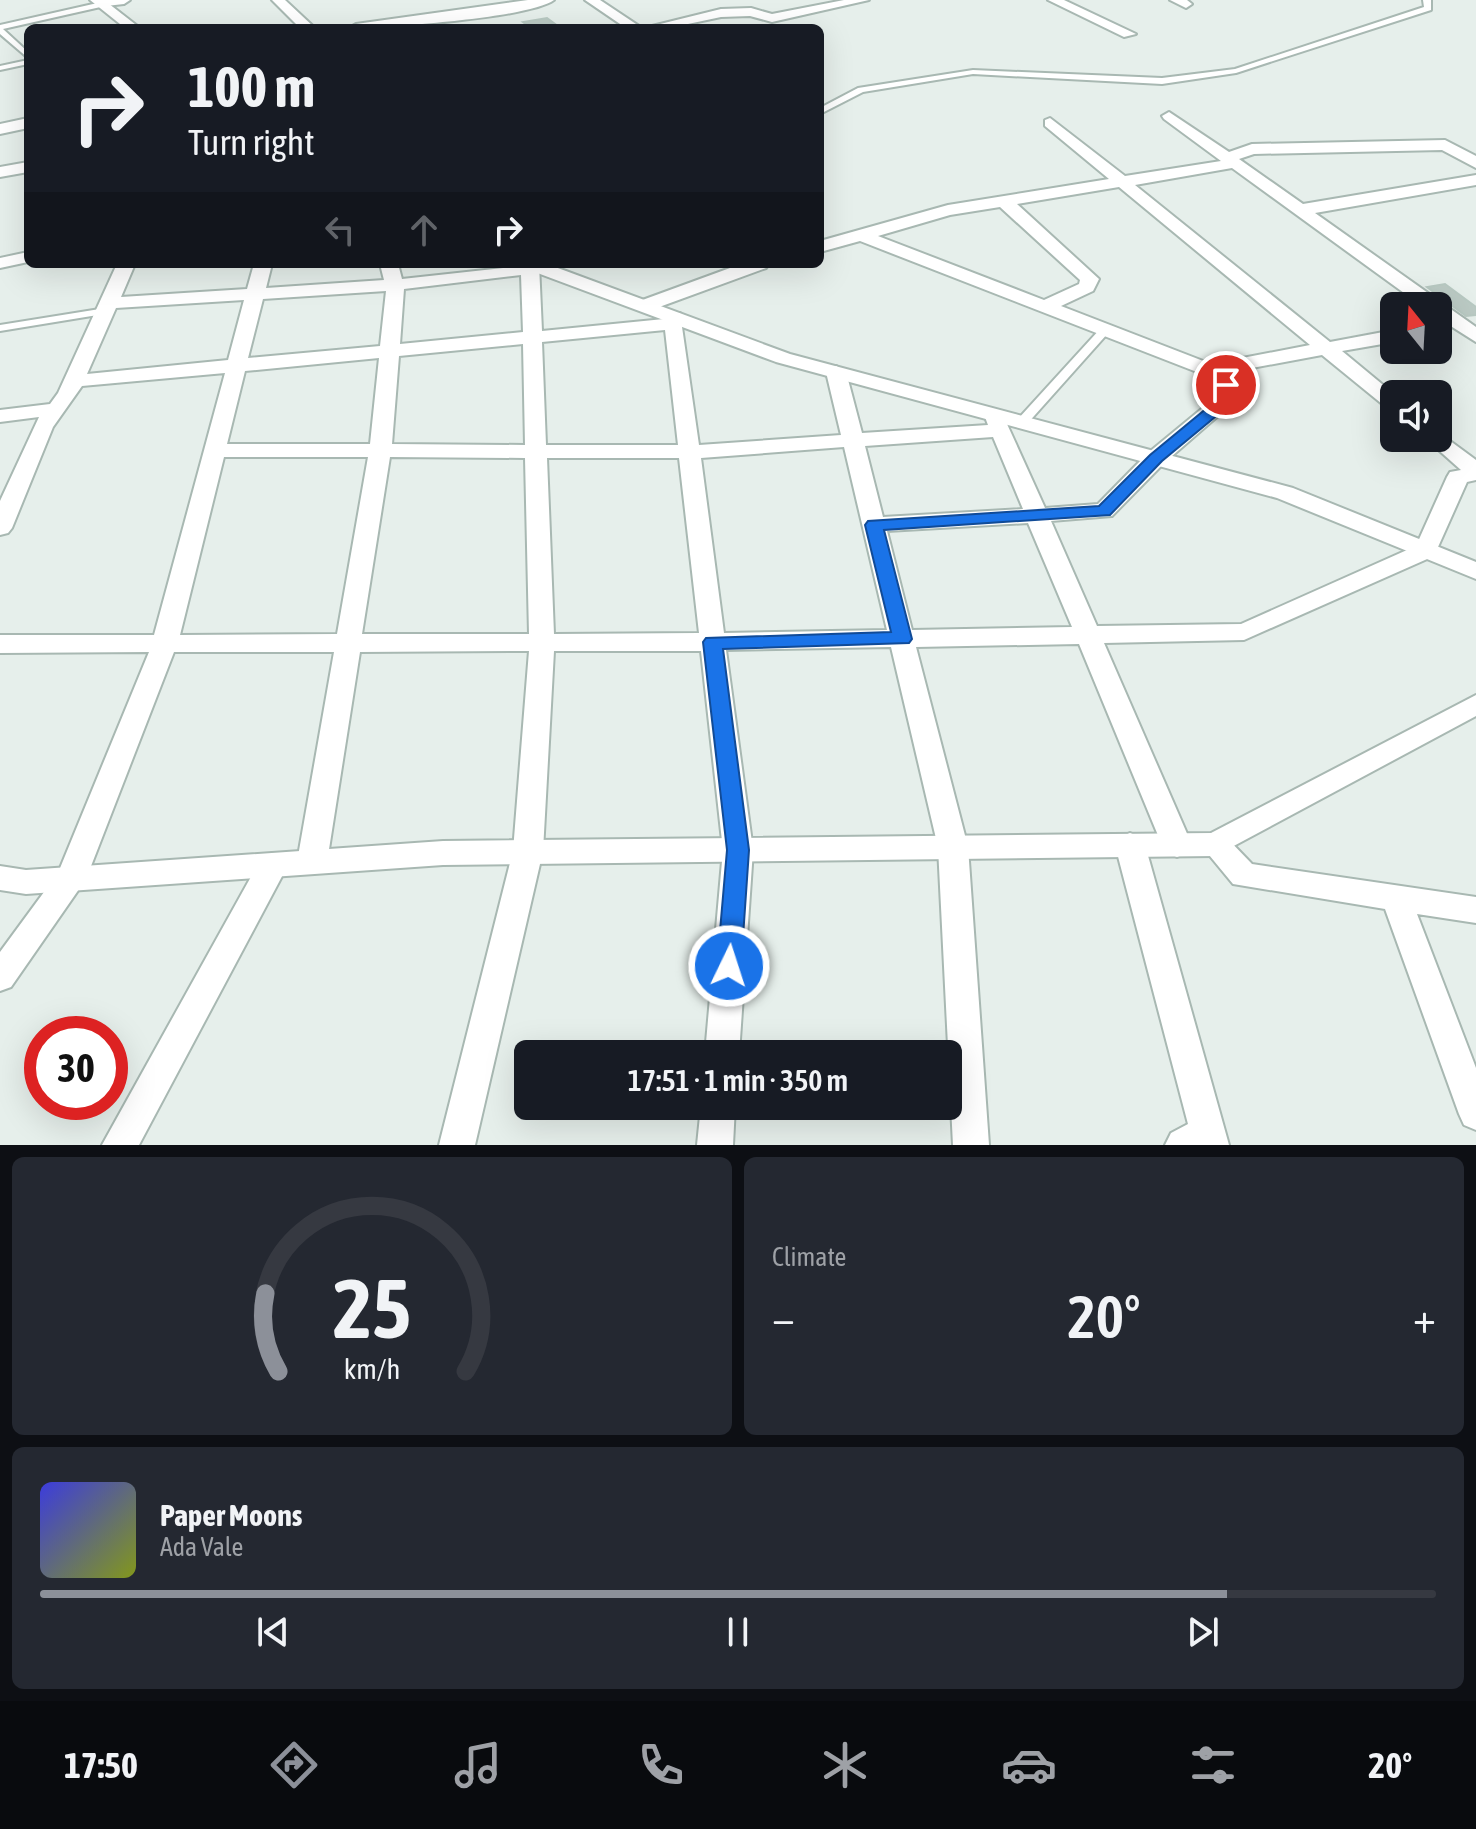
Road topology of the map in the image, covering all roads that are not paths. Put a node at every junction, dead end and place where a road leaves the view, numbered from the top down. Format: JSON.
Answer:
{"nodes":[{"id":1,"x":124,"y":0,"type":"edge"},
{"id":2,"x":278,"y":0,"type":"edge"},
{"id":3,"x":466,"y":0,"type":"edge"},
{"id":4,"x":548,"y":0,"type":"edge"},
{"id":5,"x":591,"y":0,"type":"edge"},
{"id":6,"x":699,"y":0,"type":"edge"},
{"id":7,"x":812,"y":0,"type":"edge"},
{"id":8,"x":863,"y":0,"type":"edge"},
{"id":9,"x":1054,"y":0,"type":"edge"},
{"id":10,"x":1427,"y":0,"type":"edge"},
{"id":11,"x":99,"y":2,"type":"edge"},
{"id":12,"x":826,"y":8,"type":"junction"},
{"id":13,"x":483,"y":12,"type":"junction"},
{"id":14,"x":721,"y":13,"type":"junction"},
{"id":15,"x":128,"y":24,"type":"edge"},
{"id":16,"x":304,"y":24,"type":"edge"},
{"id":17,"x":388,"y":24,"type":"edge"},
{"id":18,"x":500,"y":24,"type":"edge"},
{"id":19,"x":629,"y":24,"type":"edge"},
{"id":20,"x":670,"y":24,"type":"edge"},
{"id":21,"x":0,"y":28,"type":"edge"},
{"id":22,"x":1129,"y":34,"type":"dead end"},
{"id":23,"x":24,"y":55,"type":"edge"},
{"id":24,"x":24,"y":60,"type":"edge"},
{"id":25,"x":0,"y":68,"type":"edge"},
{"id":26,"x":824,"y":109,"type":"edge"},
{"id":27,"x":1169,"y":116,"type":"dead end"},
{"id":28,"x":1050,"y":123,"type":"dead end"},
{"id":29,"x":24,"y":124,"type":"edge"},
{"id":30,"x":0,"y":129,"type":"edge"},
{"id":31,"x":1230,"y":160,"type":"junction"},
{"id":32,"x":1476,"y":163,"type":"edge"},
{"id":33,"x":24,"y":168,"type":"edge"},
{"id":34,"x":0,"y":172,"type":"edge"},
{"id":35,"x":1476,"y":180,"type":"edge"},
{"id":36,"x":1123,"y":182,"type":"junction"},
{"id":37,"x":1004,"y":201,"type":"junction"},
{"id":38,"x":1300,"y":210,"type":"junction"},
{"id":39,"x":860,"y":235,"type":"junction"},
{"id":40,"x":824,"y":246,"type":"edge"},
{"id":41,"x":24,"y":258,"type":"edge"},
{"id":42,"x":0,"y":263,"type":"edge"},
{"id":43,"x":124,"y":268,"type":"edge"},
{"id":44,"x":262,"y":268,"type":"edge"},
{"id":45,"x":496,"y":268,"type":"edge"},
{"id":46,"x":530,"y":268,"type":"edge"},
{"id":47,"x":536,"y":268,"type":"edge"},
{"id":48,"x":747,"y":268,"type":"edge"},
{"id":49,"x":392,"y":274,"type":"edge"},
{"id":50,"x":1415,"y":292,"type":"edge"},
{"id":51,"x":256,"y":294,"type":"junction"},
{"id":52,"x":644,"y":306,"type":"junction"},
{"id":53,"x":107,"y":307,"type":"junction"},
{"id":54,"x":1044,"y":307,"type":"junction"},
{"id":55,"x":1452,"y":319,"type":"edge"},
{"id":56,"x":672,"y":321,"type":"junction"},
{"id":57,"x":1459,"y":324,"type":"junction"},
{"id":58,"x":1452,"y":325,"type":"edge"},
{"id":59,"x":0,"y":328,"type":"edge"},
{"id":60,"x":1105,"y":330,"type":"junction"},
{"id":61,"x":1476,"y":336,"type":"edge"},
{"id":62,"x":532,"y":338,"type":"junction"},
{"id":63,"x":1380,"y":338,"type":"edge"},
{"id":64,"x":1326,"y":348,"type":"junction"},
{"id":65,"x":389,"y":351,"type":"junction"},
{"id":66,"x":237,"y":366,"type":"junction"},
{"id":67,"x":1209,"y":370,"type":"junction"},
{"id":68,"x":836,"y":372,"type":"junction"},
{"id":69,"x":75,"y":381,"type":"junction"},
{"id":70,"x":1380,"y":392,"type":"edge"},
{"id":71,"x":57,"y":409,"type":"junction"},
{"id":72,"x":0,"y":416,"type":"edge"},
{"id":73,"x":1005,"y":422,"type":"junction"},
{"id":74,"x":853,"y":441,"type":"junction"},
{"id":75,"x":216,"y":450,"type":"junction"},
{"id":76,"x":380,"y":450,"type":"junction"},
{"id":77,"x":536,"y":451,"type":"junction"},
{"id":78,"x":689,"y":452,"type":"junction"},
{"id":79,"x":1452,"y":452,"type":"edge"},
{"id":80,"x":1156,"y":458,"type":"junction"},
{"id":81,"x":1476,"y":472,"type":"edge"},
{"id":82,"x":1037,"y":515,"type":"junction"},
{"id":83,"x":2,"y":520,"type":"edge"},
{"id":84,"x":874,"y":525,"type":"junction"},
{"id":85,"x":1426,"y":551,"type":"junction"},
{"id":86,"x":1476,"y":571,"type":"edge"},
{"id":87,"x":1088,"y":635,"type":"junction"},
{"id":88,"x":902,"y":639,"type":"junction"},
{"id":89,"x":712,"y":642,"type":"junction"},
{"id":90,"x":165,"y":643,"type":"junction"},
{"id":91,"x":348,"y":643,"type":"junction"},
{"id":92,"x":542,"y":643,"type":"junction"},
{"id":93,"x":0,"y":644,"type":"edge"},
{"id":94,"x":1476,"y":704,"type":"edge"},
{"id":95,"x":1215,"y":844,"type":"junction"},
{"id":96,"x":1130,"y":845,"type":"junction"},
{"id":97,"x":1177,"y":845,"type":"junction"},
{"id":98,"x":953,"y":847,"type":"junction"},
{"id":99,"x":738,"y":850,"type":"junction"},
{"id":100,"x":528,"y":851,"type":"junction"},
{"id":101,"x":312,"y":862,"type":"junction"},
{"id":102,"x":273,"y":865,"type":"junction"},
{"id":103,"x":0,"y":878,"type":"edge"},
{"id":104,"x":71,"y":879,"type":"junction"},
{"id":105,"x":1396,"y":898,"type":"junction"},
{"id":106,"x":1476,"y":910,"type":"edge"},
{"id":107,"x":0,"y":977,"type":"edge"},
{"id":108,"x":723,"y":1040,"type":"edge"},
{"id":109,"x":1476,"y":1114,"type":"edge"},
{"id":110,"x":717,"y":1120,"type":"edge"},
{"id":111,"x":1200,"y":1141,"type":"edge"},
{"id":112,"x":120,"y":1145,"type":"edge"},
{"id":113,"x":457,"y":1145,"type":"edge"},
{"id":114,"x":715,"y":1145,"type":"edge"},
{"id":115,"x":971,"y":1145,"type":"edge"}],
"edges":[{"from":1,"to":11,"type":"street"},
{"from":2,"to":16,"type":"street"},
{"from":3,"to":13,"type":"street"},
{"from":4,"to":13,"type":"street"},
{"from":5,"to":19,"type":"street"},
{"from":6,"to":14,"type":"street"},
{"from":7,"to":12,"type":"street"},
{"from":8,"to":12,"type":"street"},
{"from":9,"to":22,"type":"street"},
{"from":10,"to":26,"type":"lane"},
{"from":11,"to":15,"type":"street"},
{"from":11,"to":21,"type":"lane"},
{"from":12,"to":14,"type":"street"},
{"from":13,"to":17,"type":"street"},
{"from":13,"to":18,"type":"street"},
{"from":14,"to":20,"type":"street"},
{"from":21,"to":23,"type":"lane"},
{"from":24,"to":25,"type":"lane"},
{"from":27,"to":31,"type":"street"},
{"from":28,"to":36,"type":"street"},
{"from":29,"to":30,"type":"street"},
{"from":31,"to":32,"type":"street"},
{"from":31,"to":36,"type":"street"},
{"from":31,"to":38,"type":"street"},
{"from":33,"to":34,"type":"street"},
{"from":35,"to":38,"type":"street"},
{"from":36,"to":37,"type":"street"},
{"from":36,"to":64,"type":"street"},
{"from":37,"to":39,"type":"street"},
{"from":37,"to":54,"type":"street"},
{"from":38,"to":50,"type":"street"},
{"from":39,"to":40,"type":"street"},
{"from":39,"to":54,"type":"street"},
{"from":41,"to":42,"type":"street"},
{"from":43,"to":53,"type":"street"},
{"from":44,"to":51,"type":"street"},
{"from":45,"to":49,"type":"street"},
{"from":46,"to":62,"type":"street"},
{"from":47,"to":52,"type":"street"},
{"from":48,"to":52,"type":"street"},
{"from":49,"to":51,"type":"street"},
{"from":49,"to":65,"type":"street"},
{"from":51,"to":53,"type":"street"},
{"from":51,"to":66,"type":"street"},
{"from":52,"to":56,"type":"street"},
{"from":53,"to":59,"type":"lane"},
{"from":53,"to":69,"type":"street"},
{"from":54,"to":60,"type":"street"},
{"from":55,"to":57,"type":"street"},
{"from":56,"to":62,"type":"street"},
{"from":56,"to":68,"type":"street"},
{"from":56,"to":78,"type":"street"},
{"from":57,"to":58,"type":"street"},
{"from":57,"to":61,"type":"street"},
{"from":60,"to":67,"type":"street"},
{"from":60,"to":73,"type":"lane"},
{"from":62,"to":65,"type":"street"},
{"from":62,"to":77,"type":"street"},
{"from":63,"to":64,"type":"street"},
{"from":64,"to":67,"type":"street"},
{"from":64,"to":70,"type":"street"},
{"from":65,"to":66,"type":"street"},
{"from":65,"to":76,"type":"street"},
{"from":66,"to":69,"type":"street"},
{"from":66,"to":75,"type":"street"},
{"from":67,"to":80,"type":"street"},
{"from":68,"to":73,"type":"street"},
{"from":68,"to":74,"type":"street"},
{"from":69,"to":71,"type":"street"},
{"from":71,"to":72,"type":"street"},
{"from":71,"to":83,"type":"street"},
{"from":73,"to":74,"type":"street"},
{"from":73,"to":80,"type":"street"},
{"from":73,"to":82,"type":"street"},
{"from":74,"to":78,"type":"street"},
{"from":74,"to":84,"type":"street"},
{"from":75,"to":76,"type":"street"},
{"from":75,"to":90,"type":"street"},
{"from":76,"to":77,"type":"street"},
{"from":76,"to":91,"type":"street"},
{"from":77,"to":78,"type":"street"},
{"from":77,"to":92,"type":"street"},
{"from":78,"to":89,"type":"street"},
{"from":79,"to":81,"type":"street"},
{"from":80,"to":82,"type":"street"},
{"from":80,"to":85,"type":"street"},
{"from":81,"to":85,"type":"street"},
{"from":82,"to":84,"type":"street"},
{"from":82,"to":87,"type":"street"},
{"from":84,"to":88,"type":"street"},
{"from":85,"to":86,"type":"street"},
{"from":85,"to":87,"type":"street"},
{"from":87,"to":88,"type":"street"},
{"from":87,"to":97,"type":"street"},
{"from":88,"to":89,"type":"street"},
{"from":88,"to":98,"type":"street"},
{"from":89,"to":92,"type":"street"},
{"from":89,"to":99,"type":"street"},
{"from":90,"to":91,"type":"street"},
{"from":90,"to":93,"type":"street"},
{"from":90,"to":104,"type":"street"},
{"from":91,"to":92,"type":"street"},
{"from":91,"to":101,"type":"street"},
{"from":92,"to":100,"type":"street"},
{"from":94,"to":95,"type":"street"},
{"from":95,"to":97,"type":"street"},
{"from":95,"to":105,"type":"street"},
{"from":96,"to":97,"type":"street"},
{"from":96,"to":98,"type":"street"},
{"from":96,"to":111,"type":"street"},
{"from":98,"to":99,"type":"street"},
{"from":98,"to":115,"type":"street"},
{"from":99,"to":100,"type":"street"},
{"from":99,"to":108,"type":"street"},
{"from":100,"to":101,"type":"street"},
{"from":100,"to":113,"type":"street"},
{"from":101,"to":102,"type":"street"},
{"from":102,"to":104,"type":"street"},
{"from":102,"to":112,"type":"street"},
{"from":103,"to":104,"type":"street"},
{"from":104,"to":107,"type":"street"},
{"from":105,"to":106,"type":"street"},
{"from":105,"to":109,"type":"street"},
{"from":110,"to":114,"type":"street"}]}
